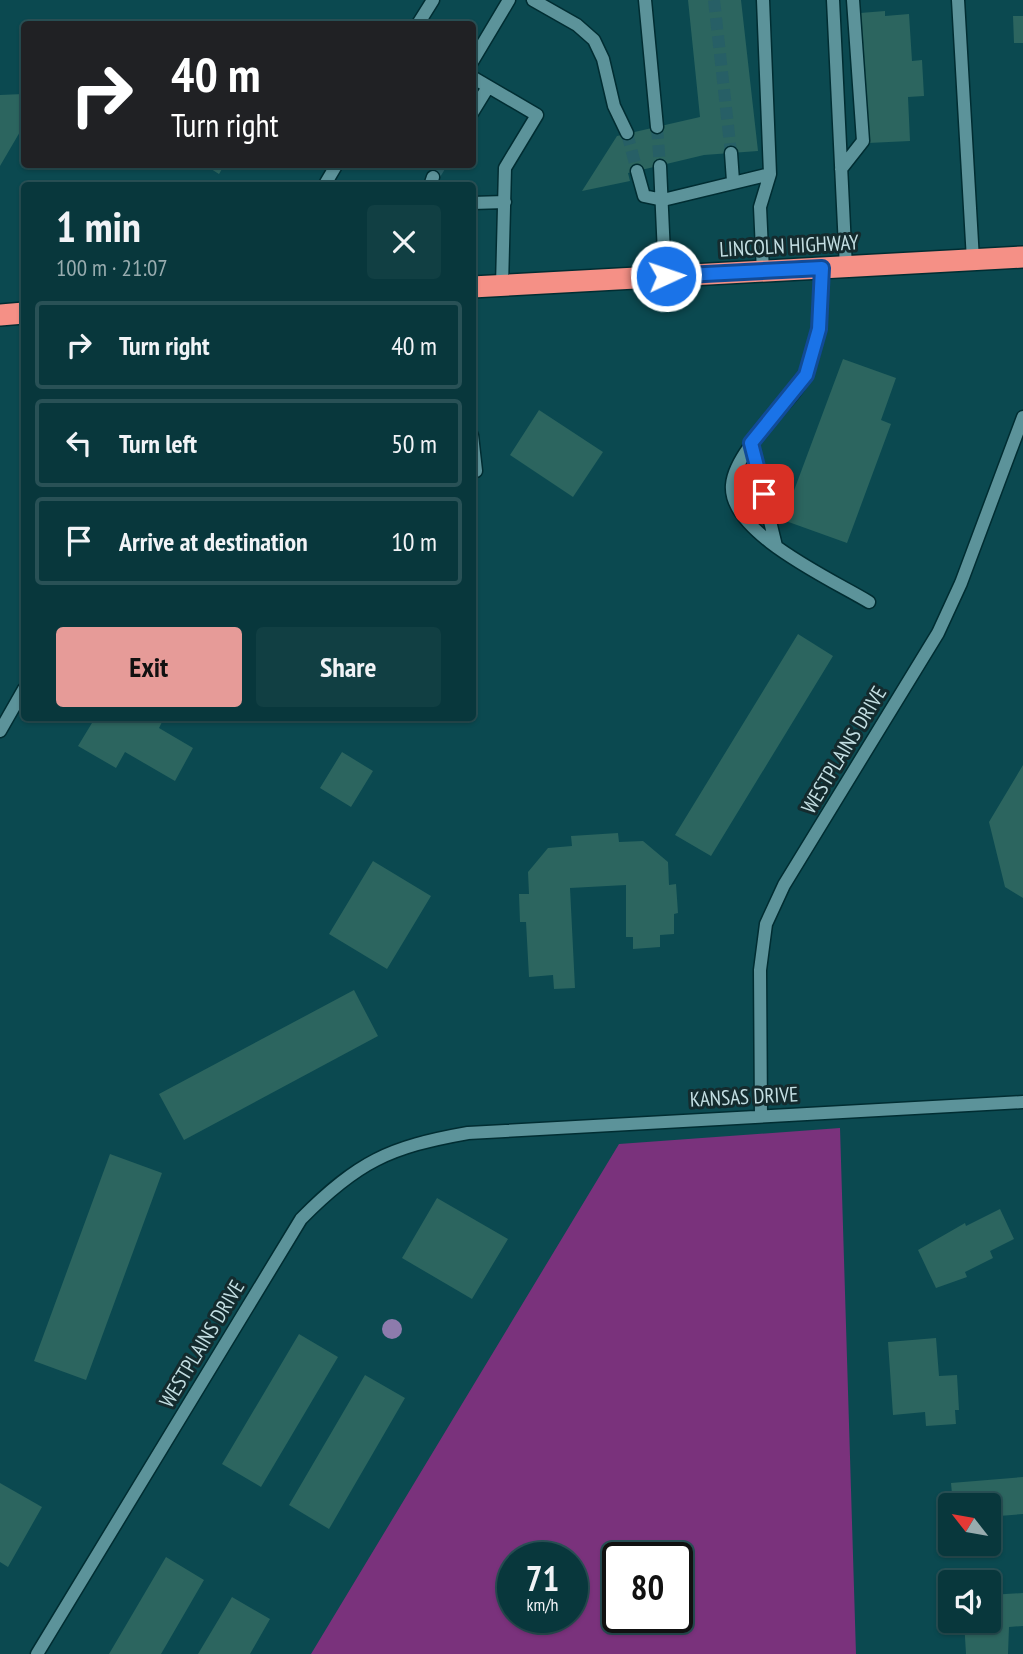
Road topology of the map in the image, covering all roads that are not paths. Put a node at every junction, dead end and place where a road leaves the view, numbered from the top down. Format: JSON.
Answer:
{"nodes":[{"id":1,"x":509,"y":0,"type":"edge"},
{"id":2,"x":533,"y":0,"type":"edge"},
{"id":3,"x":645,"y":0,"type":"edge"},
{"id":4,"x":763,"y":0,"type":"edge"},
{"id":5,"x":833,"y":0,"type":"edge"},
{"id":6,"x":853,"y":0,"type":"edge"},
{"id":7,"x":958,"y":0,"type":"edge"},
{"id":8,"x":429,"y":1,"type":"edge"},
{"id":9,"x":419,"y":21,"type":"edge"},
{"id":10,"x":476,"y":55,"type":"edge"},
{"id":11,"x":476,"y":80,"type":"edge"},
{"id":12,"x":488,"y":87,"type":"junction"},
{"id":13,"x":476,"y":106,"type":"edge"},
{"id":14,"x":657,"y":127,"type":"tunnel mouth"},
{"id":15,"x":627,"y":133,"type":"tunnel mouth"},
{"id":16,"x":731,"y":153,"type":"tunnel mouth"},
{"id":17,"x":660,"y":166,"type":"tunnel mouth"},
{"id":18,"x":841,"y":169,"type":"junction"},
{"id":19,"x":637,"y":171,"type":"tunnel mouth"},
{"id":20,"x":769,"y":174,"type":"junction"},
{"id":21,"x":733,"y":181,"type":"junction"},
{"id":22,"x":663,"y":200,"type":"junction"},
{"id":23,"x":505,"y":202,"type":"junction"},
{"id":24,"x":476,"y":203,"type":"edge"},
{"id":25,"x":1023,"y":257,"type":"edge"},
{"id":26,"x":973,"y":260,"type":"junction"},
{"id":27,"x":822,"y":268,"type":"junction"},
{"id":28,"x":846,"y":268,"type":"junction"},
{"id":29,"x":763,"y":272,"type":"junction"},
{"id":30,"x":666,"y":276,"type":"junction"},
{"id":31,"x":502,"y":286,"type":"junction"},
{"id":32,"x":476,"y":287,"type":"edge"},
{"id":33,"x":21,"y":313,"type":"edge"},
{"id":34,"x":0,"y":315,"type":"edge"},
{"id":35,"x":1023,"y":417,"type":"edge"},
{"id":36,"x":751,"y":443,"type":"junction"},
{"id":37,"x":776,"y":546,"type":"junction"},
{"id":38,"x":869,"y":602,"type":"dead end"},
{"id":39,"x":21,"y":694,"type":"edge"},
{"id":40,"x":0,"y":731,"type":"edge"},
{"id":41,"x":1023,"y":1102,"type":"edge"},
{"id":42,"x":761,"y":1115,"type":"junction"},
{"id":43,"x":468,"y":1133,"type":"joint"},
{"id":44,"x":37,"y":1654,"type":"edge"}],
"edges":[{"from":1,"to":10,"type":"street"},
{"from":2,"to":15,"type":"street"},
{"from":3,"to":14,"type":"street"},
{"from":4,"to":20,"type":"street"},
{"from":5,"to":18,"type":"street"},
{"from":6,"to":18,"type":"street"},
{"from":7,"to":26,"type":"street"},
{"from":8,"to":9,"type":"street"},
{"from":11,"to":12,"type":"street"},
{"from":12,"to":13,"type":"street"},
{"from":12,"to":23,"type":"street"},
{"from":16,"to":21,"type":"street"},
{"from":17,"to":22,"type":"street"},
{"from":18,"to":28,"type":"street"},
{"from":19,"to":22,"type":"street"},
{"from":20,"to":21,"type":"street"},
{"from":20,"to":29,"type":"street"},
{"from":21,"to":22,"type":"street"},
{"from":22,"to":30,"type":"street"},
{"from":23,"to":24,"type":"street"},
{"from":23,"to":31,"type":"street"},
{"from":25,"to":26,"type":"highway","name":"LINCOLN HIGHWAY"},
{"from":26,"to":28,"type":"highway","name":"LINCOLN HIGHWAY"},
{"from":27,"to":28,"type":"highway","name":"LINCOLN HIGHWAY"},
{"from":27,"to":29,"type":"highway","name":"LINCOLN HIGHWAY"},
{"from":27,"to":36,"type":"street"},
{"from":29,"to":30,"type":"highway","name":"LINCOLN HIGHWAY"},
{"from":30,"to":31,"type":"highway","name":"LINCOLN HIGHWAY"},
{"from":31,"to":32,"type":"highway","name":"LINCOLN HIGHWAY"},
{"from":33,"to":34,"type":"highway"},
{"from":35,"to":42,"type":"street","name":"WESTPLAINS DRIVE"},
{"from":36,"to":37,"type":"street"},
{"from":36,"to":37,"type":"street"},
{"from":37,"to":38,"type":"street"},
{"from":39,"to":40,"type":"street"},
{"from":41,"to":42,"type":"street","name":"KANSAS DRIVE"},
{"from":42,"to":43,"type":"street","name":"KANSAS DRIVE"},
{"from":43,"to":44,"type":"street","name":"WESTPLAINS DRIVE"}]}
